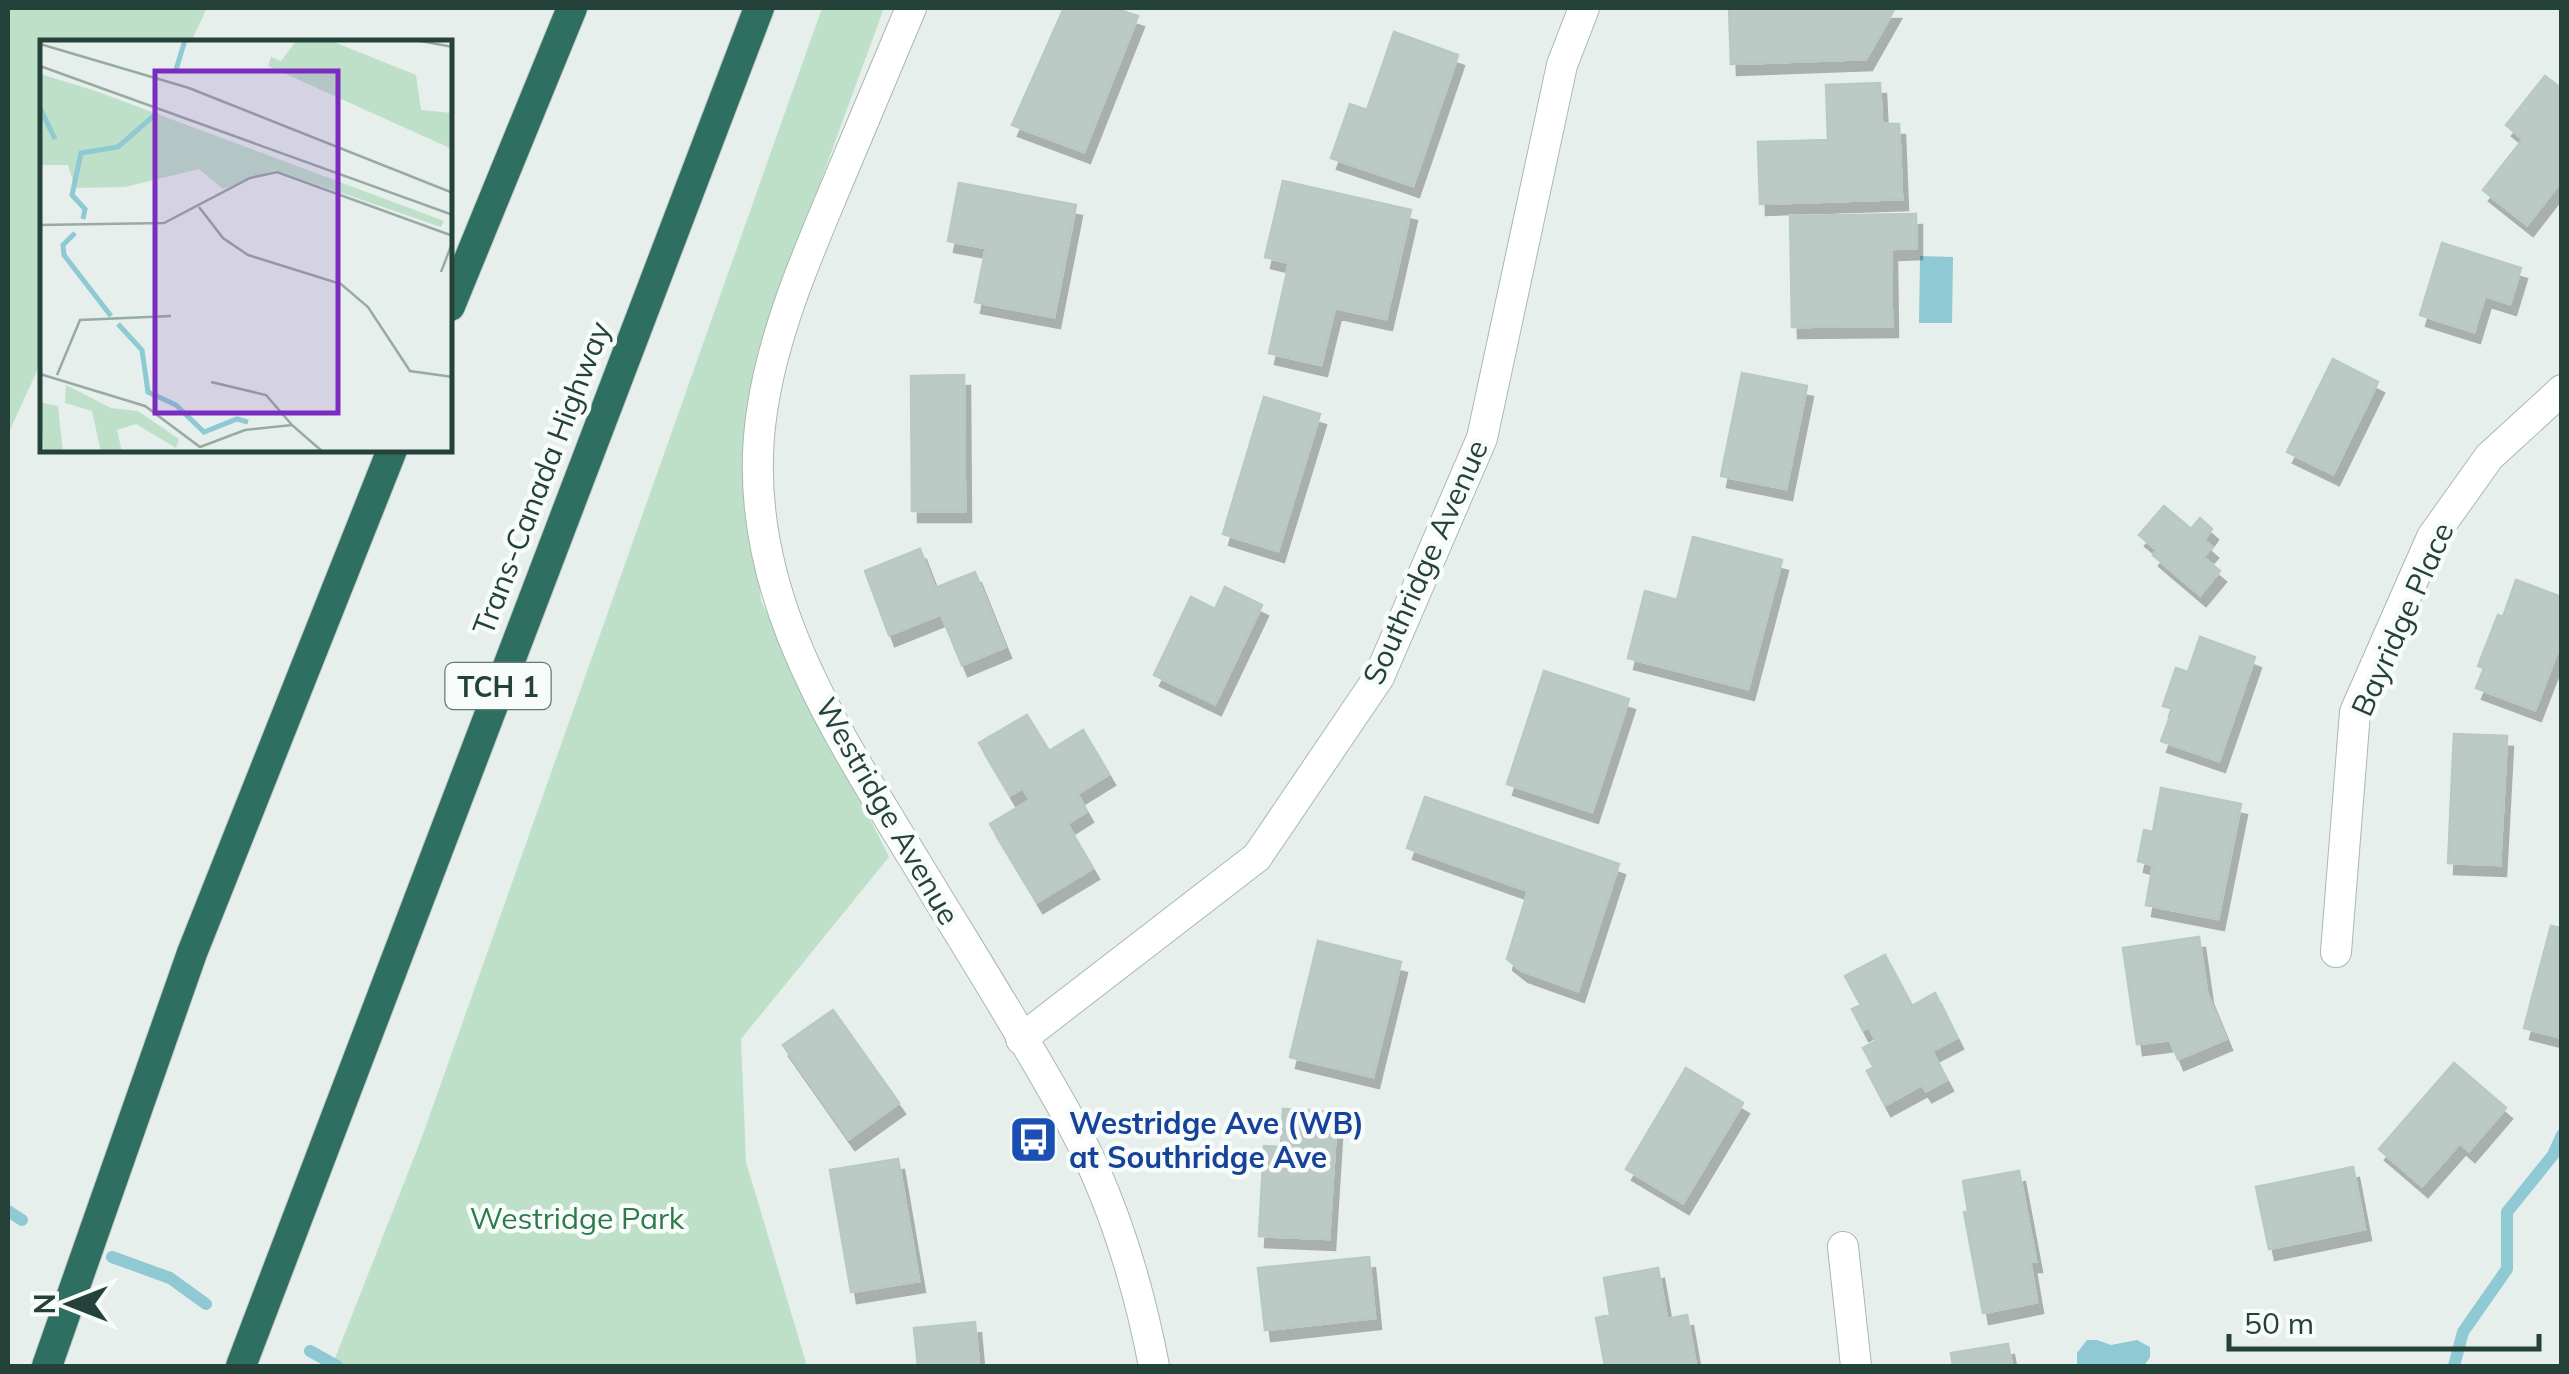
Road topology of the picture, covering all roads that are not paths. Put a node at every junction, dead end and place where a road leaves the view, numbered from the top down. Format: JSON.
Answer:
{"nodes":[{"id":1,"x":572,"y":8,"type":"edge"},
{"id":2,"x":759,"y":8,"type":"edge"},
{"id":3,"x":911,"y":8,"type":"edge"},
{"id":4,"x":1584,"y":8,"type":"edge"},
{"id":5,"x":452,"y":301,"type":"edge"},
{"id":6,"x":2562,"y":390,"type":"edge"},
{"id":7,"x":391,"y":452,"type":"edge"},
{"id":8,"x":2336,"y":952,"type":"dead end"},
{"id":9,"x":1021,"y":1039,"type":"junction"},
{"id":10,"x":1843,"y":1247,"type":"dead end"},
{"id":11,"x":47,"y":1366,"type":"edge"},
{"id":12,"x":240,"y":1366,"type":"edge"},
{"id":13,"x":1154,"y":1366,"type":"edge"},
{"id":14,"x":1856,"y":1366,"type":"edge"}],
"edges":[{"from":1,"to":5,"type":"highway"},
{"from":2,"to":12,"type":"highway","name":"Trans-Canada Highway","number":"TCH 1"},
{"from":3,"to":9,"type":"street","name":"Westridge Avenue"},
{"from":4,"to":9,"type":"street","name":"Southridge Avenue"},
{"from":6,"to":8,"type":"street","name":"Bayridge Place"},
{"from":7,"to":11,"type":"highway"},
{"from":9,"to":13,"type":"street","name":"Westridge Avenue"},
{"from":10,"to":14,"type":"street"}]}
